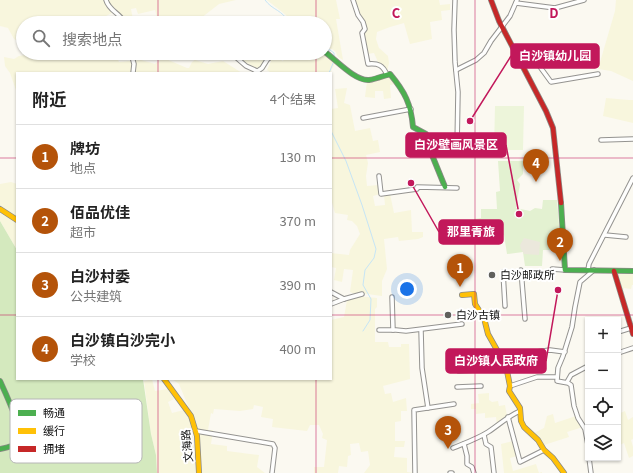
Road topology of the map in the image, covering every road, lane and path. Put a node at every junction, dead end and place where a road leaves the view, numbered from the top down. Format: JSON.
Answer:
{"nodes":[{"id":1,"x":106,"y":0,"type":"edge"},
{"id":2,"x":353,"y":0,"type":"edge"},
{"id":3,"x":455,"y":0,"type":"edge"},
{"id":4,"x":491,"y":0,"type":"edge"},
{"id":5,"x":584,"y":0,"type":"edge"},
{"id":6,"x":517,"y":1,"type":"edge"},
{"id":7,"x":120,"y":16,"type":"edge"},
{"id":8,"x":502,"y":28,"type":"junction"},
{"id":9,"x":586,"y":50,"type":"dead end"},
{"id":10,"x":332,"y":57,"type":"edge"},
{"id":11,"x":133,"y":60,"type":"edge"},
{"id":12,"x":239,"y":60,"type":"edge"},
{"id":13,"x":267,"y":60,"type":"edge"},
{"id":14,"x":535,"y":60,"type":"junction"},
{"id":15,"x":521,"y":63,"type":"junction"},
{"id":16,"x":456,"y":70,"type":"junction"},
{"id":17,"x":134,"y":72,"type":"edge"},
{"id":18,"x":256,"y":72,"type":"edge"},
{"id":19,"x":598,"y":74,"type":"dead end"},
{"id":20,"x":387,"y":75,"type":"junction"},
{"id":21,"x":411,"y":109,"type":"junction"},
{"id":22,"x":363,"y":118,"type":"dead end"},
{"id":23,"x":633,"y":139,"type":"edge"},
{"id":24,"x":601,"y":140,"type":"dead end"},
{"id":25,"x":457,"y":148,"type":"dead end"},
{"id":26,"x":380,"y":176,"type":"dead end"},
{"id":27,"x":633,"y":178,"type":"edge"},
{"id":28,"x":632,"y":185,"type":"edge"},
{"id":29,"x":445,"y":187,"type":"junction"},
{"id":30,"x":457,"y":188,"type":"dead end"},
{"id":31,"x":0,"y":208,"type":"edge"},
{"id":32,"x":16,"y":219,"type":"edge"},
{"id":33,"x":604,"y":235,"type":"junction"},
{"id":34,"x":626,"y":236,"type":"dead end"},
{"id":35,"x":552,"y":269,"type":"dead end"},
{"id":36,"x":522,"y":270,"type":"dead end"},
{"id":37,"x":565,"y":270,"type":"junction"},
{"id":38,"x":588,"y":270,"type":"junction"},
{"id":39,"x":594,"y":270,"type":"junction"},
{"id":40,"x":614,"y":271,"type":"junction"},
{"id":41,"x":633,"y":271,"type":"edge"},
{"id":42,"x":503,"y":272,"type":"dead end"},
{"id":43,"x":332,"y":293,"type":"edge"},
{"id":44,"x":362,"y":294,"type":"dead end"},
{"id":45,"x":462,"y":294,"type":"dead end"},
{"id":46,"x":392,"y":297,"type":"dead end"},
{"id":47,"x":344,"y":299,"type":"junction"},
{"id":48,"x":332,"y":304,"type":"edge"},
{"id":49,"x":505,"y":306,"type":"dead end"},
{"id":50,"x":525,"y":319,"type":"dead end"},
{"id":51,"x":462,"y":324,"type":"dead end"},
{"id":52,"x":631,"y":328,"type":"junction"},
{"id":53,"x":380,"y":330,"type":"dead end"},
{"id":54,"x":393,"y":330,"type":"junction"},
{"id":55,"x":421,"y":330,"type":"junction"},
{"id":56,"x":621,"y":331,"type":"edge"},
{"id":57,"x":633,"y":334,"type":"edge"},
{"id":58,"x":633,"y":348,"type":"edge"},
{"id":59,"x":621,"y":351,"type":"edge"},
{"id":60,"x":565,"y":352,"type":"junction"},
{"id":61,"x":477,"y":354,"type":"dead end"},
{"id":62,"x":460,"y":357,"type":"dead end"},
{"id":63,"x":506,"y":366,"type":"junction"},
{"id":64,"x":585,"y":368,"type":"edge"},
{"id":65,"x":478,"y":370,"type":"dead end"},
{"id":66,"x":459,"y":371,"type":"dead end"},
{"id":67,"x":556,"y":377,"type":"junction"},
{"id":68,"x":165,"y":380,"type":"edge"},
{"id":69,"x":0,"y":381,"type":"edge"},
{"id":70,"x":568,"y":382,"type":"junction"},
{"id":71,"x":481,"y":386,"type":"dead end"},
{"id":72,"x":510,"y":386,"type":"junction"},
{"id":73,"x":457,"y":387,"type":"dead end"},
{"id":74,"x":10,"y":403,"type":"edge"},
{"id":75,"x":454,"y":404,"type":"dead end"},
{"id":76,"x":428,"y":408,"type":"junction"},
{"id":77,"x":520,"y":411,"type":"junction"},
{"id":78,"x":508,"y":417,"type":"junction"},
{"id":79,"x":585,"y":429,"type":"edge"},
{"id":80,"x":196,"y":431,"type":"junction"},
{"id":81,"x":484,"y":435,"type":"junction"},
{"id":82,"x":464,"y":444,"type":"junction"},
{"id":83,"x":10,"y":446,"type":"edge"},
{"id":84,"x":453,"y":448,"type":"dead end"},
{"id":85,"x":0,"y":449,"type":"edge"},
{"id":86,"x":544,"y":450,"type":"junction"},
{"id":87,"x":589,"y":461,"type":"edge"},
{"id":88,"x":199,"y":473,"type":"edge"},
{"id":89,"x":272,"y":473,"type":"edge"},
{"id":90,"x":415,"y":473,"type":"edge"},
{"id":91,"x":474,"y":473,"type":"edge"},
{"id":92,"x":494,"y":473,"type":"edge"},
{"id":93,"x":564,"y":473,"type":"edge"},
{"id":94,"x":591,"y":473,"type":"edge"}],
"edges":[{"from":1,"to":7,"type":"street"},
{"from":2,"to":20,"type":"street"},
{"from":3,"to":16,"type":"street"},
{"from":4,"to":8,"type":"street"},
{"from":5,"to":6,"type":"street"},
{"from":6,"to":8,"type":"street"},
{"from":8,"to":15,"type":"street"},
{"from":8,"to":16,"type":"street"},
{"from":9,"to":14,"type":"street"},
{"from":10,"to":20,"type":"street"},
{"from":11,"to":17,"type":"street"},
{"from":12,"to":18,"type":"street"},
{"from":13,"to":18,"type":"street"},
{"from":14,"to":15,"type":"street"},
{"from":14,"to":19,"type":"street"},
{"from":15,"to":37,"type":"street"},
{"from":16,"to":25,"type":"street"},
{"from":20,"to":21,"type":"street"},
{"from":21,"to":22,"type":"street"},
{"from":21,"to":29,"type":"street"},
{"from":23,"to":24,"type":"street"},
{"from":26,"to":29,"type":"street"},
{"from":27,"to":28,"type":"street"},
{"from":28,"to":33,"type":"street"},
{"from":29,"to":30,"type":"street"},
{"from":31,"to":32,"type":"street"},
{"from":33,"to":34,"type":"street"},
{"from":33,"to":38,"type":"street"},
{"from":35,"to":37,"type":"street"},
{"from":36,"to":50,"type":"street"},
{"from":37,"to":38,"type":"street"},
{"from":38,"to":39,"type":"street"},
{"from":39,"to":40,"type":"street"},
{"from":39,"to":60,"type":"street"},
{"from":40,"to":41,"type":"street"},
{"from":40,"to":52,"type":"street"},
{"from":42,"to":49,"type":"street"},
{"from":43,"to":47,"type":"street"},
{"from":44,"to":47,"type":"street"},
{"from":45,"to":63,"type":"street"},
{"from":46,"to":54,"type":"street"},
{"from":47,"to":48,"type":"street"},
{"from":51,"to":55,"type":"street"},
{"from":52,"to":56,"type":"street"},
{"from":52,"to":57,"type":"street"},
{"from":53,"to":54,"type":"street"},
{"from":54,"to":55,"type":"street"},
{"from":55,"to":76,"type":"street"},
{"from":58,"to":59,"type":"street"},
{"from":60,"to":63,"type":"street"},
{"from":60,"to":67,"type":"street"},
{"from":61,"to":62,"type":"street"},
{"from":63,"to":72,"type":"street"},
{"from":64,"to":70,"type":"street"},
{"from":65,"to":66,"type":"street"},
{"from":67,"to":70,"type":"street"},
{"from":67,"to":72,"type":"street"},
{"from":68,"to":80,"type":"street","name":"文海路"},
{"from":69,"to":74,"type":"street"},
{"from":70,"to":79,"type":"street"},
{"from":71,"to":73,"type":"street"},
{"from":72,"to":77,"type":"street"},
{"from":75,"to":76,"type":"street"},
{"from":76,"to":90,"type":"street"},
{"from":77,"to":78,"type":"street"},
{"from":77,"to":86,"type":"street"},
{"from":78,"to":81,"type":"street"},
{"from":78,"to":86,"type":"street"},
{"from":80,"to":88,"type":"street","name":"文海路"},
{"from":80,"to":89,"type":"street"},
{"from":81,"to":82,"type":"street"},
{"from":81,"to":92,"type":"street"},
{"from":82,"to":84,"type":"street"},
{"from":82,"to":91,"type":"street"},
{"from":83,"to":85,"type":"street"},
{"from":86,"to":93,"type":"street"},
{"from":87,"to":94,"type":"street"}]}
